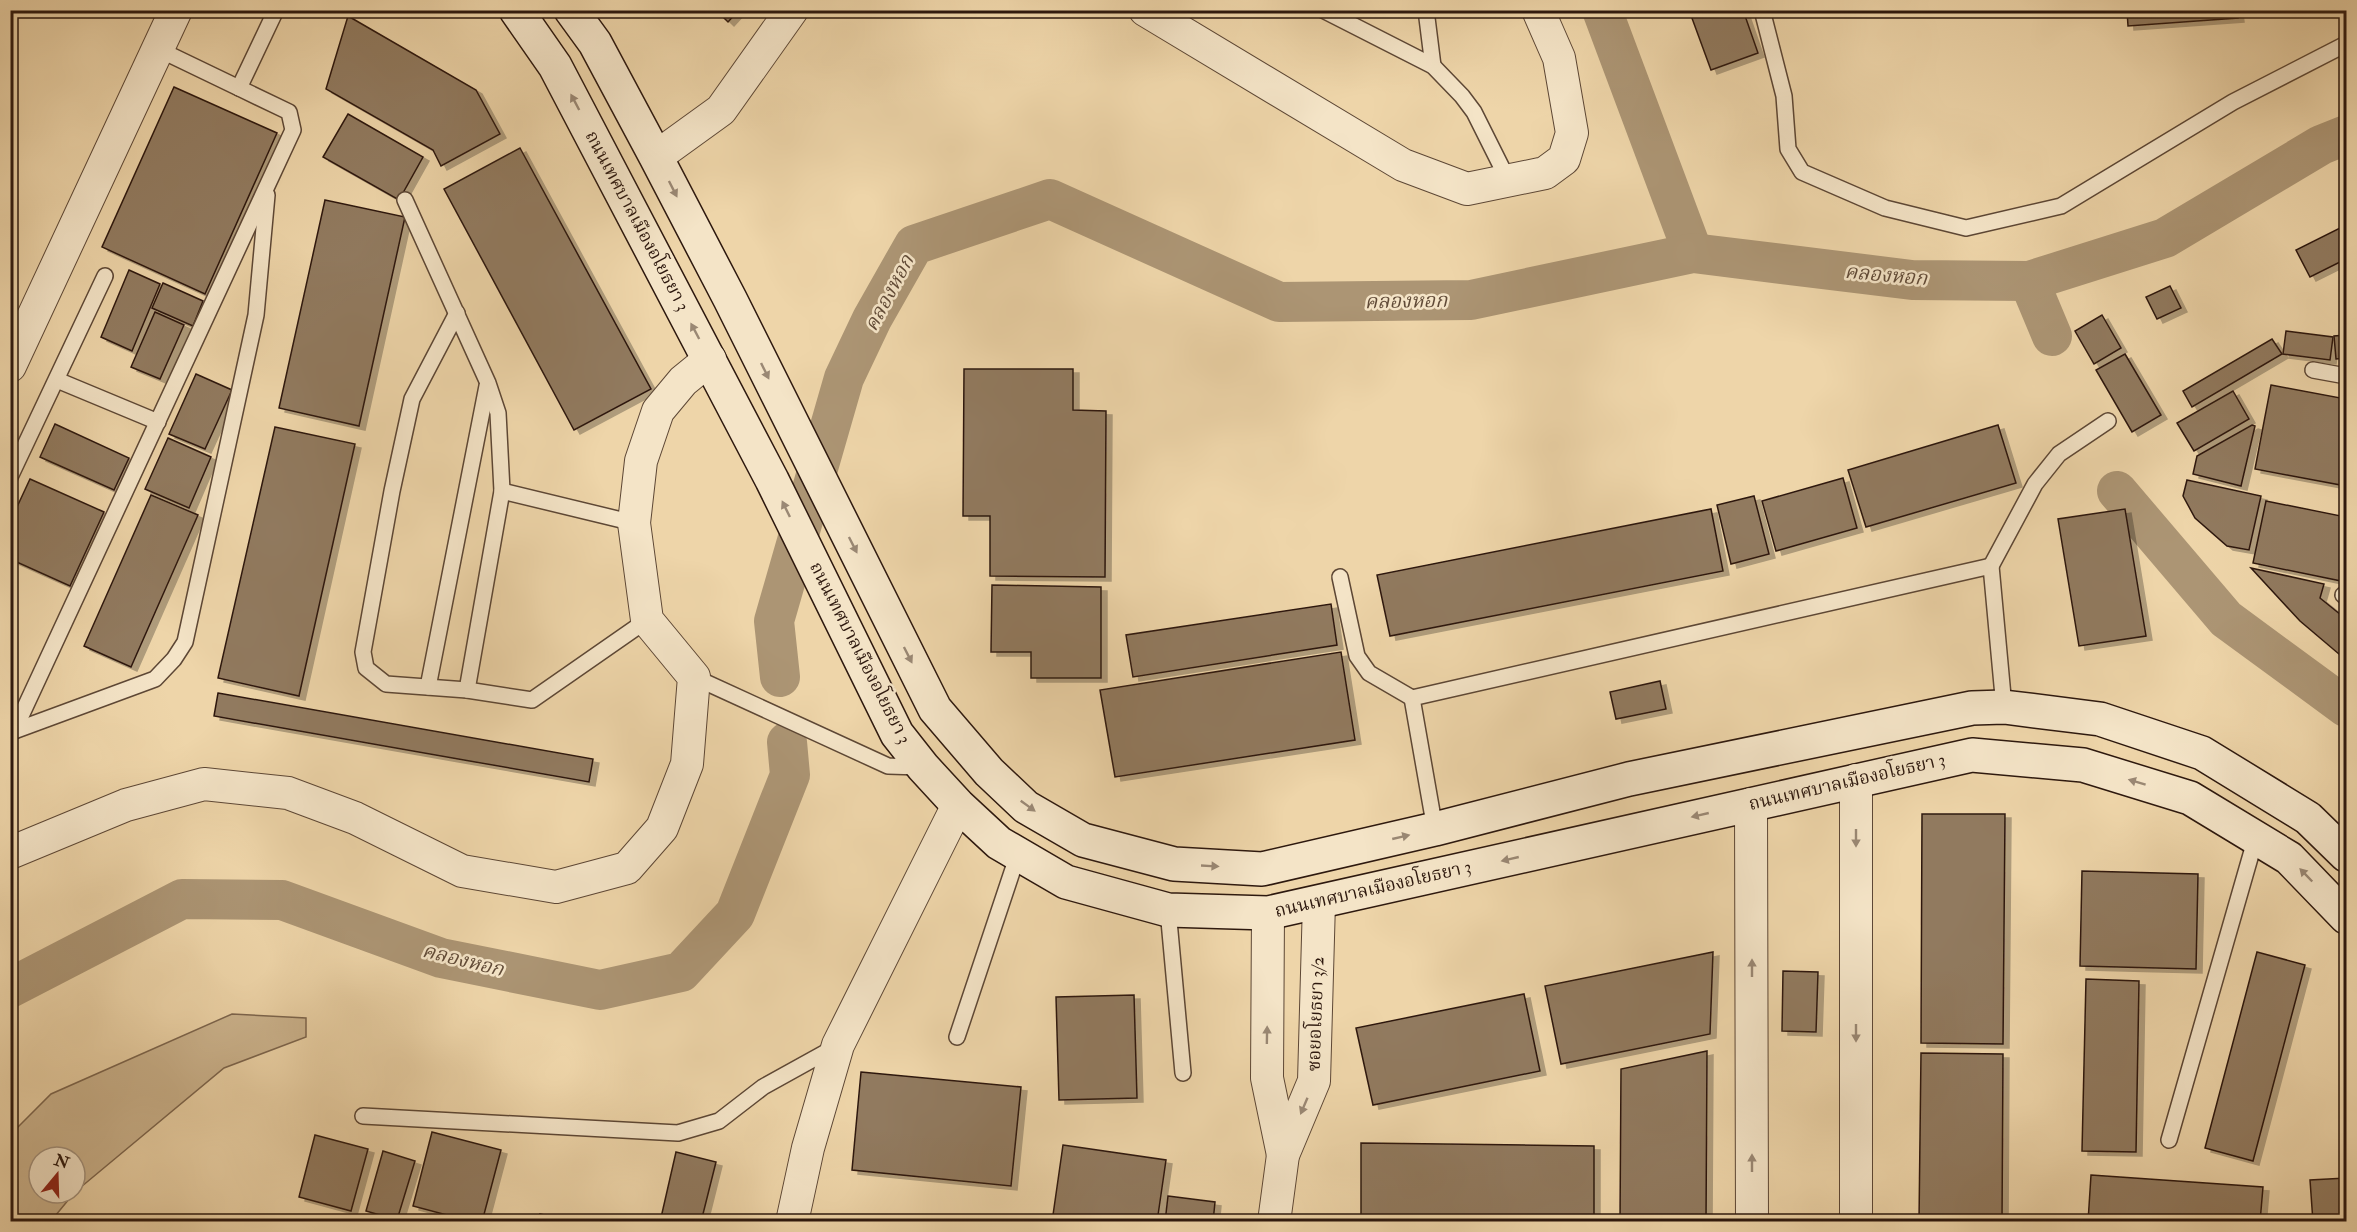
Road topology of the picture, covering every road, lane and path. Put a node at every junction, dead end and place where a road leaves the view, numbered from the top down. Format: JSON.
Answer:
{"nodes":[{"id":1,"x":176,"y":10,"type":"edge"},
{"id":2,"x":276,"y":10,"type":"edge"},
{"id":3,"x":516,"y":10,"type":"edge"},
{"id":4,"x":572,"y":10,"type":"edge"},
{"id":5,"x":792,"y":10,"type":"edge"},
{"id":6,"x":1145,"y":10,"type":"edge"},
{"id":7,"x":1323,"y":10,"type":"edge"},
{"id":8,"x":1426,"y":10,"type":"edge"},
{"id":9,"x":1538,"y":10,"type":"edge"},
{"id":10,"x":1762,"y":10,"type":"edge"},
{"id":11,"x":2346,"y":45,"type":"edge"},
{"id":12,"x":158,"y":49,"type":"junction"},
{"id":13,"x":1433,"y":66,"type":"junction"},
{"id":14,"x":239,"y":88,"type":"junction"},
{"id":15,"x":656,"y":157,"type":"junction"},
{"id":16,"x":1509,"y":182,"type":"junction"},
{"id":17,"x":268,"y":183,"type":"junction"},
{"id":18,"x":405,"y":200,"type":"dead end"},
{"id":19,"x":105,"y":276,"type":"dead end"},
{"id":20,"x":457,"y":313,"type":"junction"},
{"id":21,"x":10,"y":366,"type":"edge"},
{"id":22,"x":2313,"y":370,"type":"dead end"},
{"id":23,"x":716,"y":371,"type":"junction"},
{"id":24,"x":2346,"y":376,"type":"edge"},
{"id":25,"x":57,"y":380,"type":"junction"},
{"id":26,"x":488,"y":383,"type":"junction"},
{"id":27,"x":2108,"y":421,"type":"dead end"},
{"id":28,"x":158,"y":422,"type":"junction"},
{"id":29,"x":10,"y":477,"type":"edge"},
{"id":30,"x":502,"y":491,"type":"junction"},
{"id":31,"x":634,"y":523,"type":"junction"},
{"id":32,"x":1991,"y":566,"type":"junction"},
{"id":33,"x":1340,"y":577,"type":"dead end"},
{"id":34,"x":647,"y":620,"type":"junction"},
{"id":35,"x":694,"y":677,"type":"junction"},
{"id":36,"x":428,"y":687,"type":"junction"},
{"id":37,"x":467,"y":690,"type":"junction"},
{"id":38,"x":1412,"y":698,"type":"junction"},
{"id":39,"x":2004,"y":708,"type":"junction"},
{"id":40,"x":12,"y":731,"type":"edge"},
{"id":41,"x":923,"y":766,"type":"junction"},
{"id":42,"x":1629,"y":779,"type":"junction"},
{"id":43,"x":1856,"y":780,"type":"junction"},
{"id":44,"x":1751,"y":804,"type":"junction"},
{"id":45,"x":958,"y":805,"type":"junction"},
{"id":46,"x":1643,"y":828,"type":"junction"},
{"id":47,"x":1435,"y":829,"type":"junction"},
{"id":48,"x":2256,"y":837,"type":"junction"},
{"id":49,"x":10,"y":853,"type":"edge"},
{"id":50,"x":1018,"y":854,"type":"junction"},
{"id":51,"x":2346,"y":855,"type":"edge"},
{"id":52,"x":1319,"y":902,"type":"junction"},
{"id":53,"x":1168,"y":910,"type":"junction"},
{"id":54,"x":1268,"y":914,"type":"junction"},
{"id":55,"x":2346,"y":917,"type":"edge"},
{"id":56,"x":957,"y":1037,"type":"dead end"},
{"id":57,"x":838,"y":1045,"type":"junction"},
{"id":58,"x":1183,"y":1073,"type":"dead end"},
{"id":59,"x":363,"y":1116,"type":"dead end"},
{"id":60,"x":2169,"y":1140,"type":"dead end"},
{"id":61,"x":1283,"y":1155,"type":"junction"},
{"id":62,"x":792,"y":1221,"type":"edge"},
{"id":63,"x":1274,"y":1221,"type":"edge"},
{"id":64,"x":1752,"y":1221,"type":"edge"},
{"id":65,"x":1856,"y":1221,"type":"edge"}],
"edges":[{"from":1,"to":12,"type":"street"},
{"from":2,"to":14,"type":"lane"},
{"from":23,"to":3,"type":"street","name":"ถนนเทศบาลเมืองอโยธยา 3","one_way":true},
{"from":4,"to":15,"type":"street"},
{"from":5,"to":15,"type":"street"},
{"from":6,"to":16,"type":"street"},
{"from":7,"to":13,"type":"lane"},
{"from":8,"to":13,"type":"lane"},
{"from":9,"to":16,"type":"street"},
{"from":10,"to":11,"type":"lane"},
{"from":12,"to":14,"type":"lane"},
{"from":12,"to":21,"type":"street"},
{"from":13,"to":16,"type":"lane"},
{"from":14,"to":17,"type":"lane"},
{"from":15,"to":47,"type":"street","one_way":true},
{"from":17,"to":28,"type":"lane"},
{"from":17,"to":40,"type":"lane"},
{"from":18,"to":20,"type":"lane"},
{"from":19,"to":25,"type":"lane"},
{"from":20,"to":26,"type":"lane"},
{"from":20,"to":36,"type":"lane"},
{"from":22,"to":24,"type":"lane"},
{"from":23,"to":31,"type":"street"},
{"from":41,"to":23,"type":"street","name":"ถนนเทศบาลเมืองอโยธยา 3","one_way":true},
{"from":25,"to":28,"type":"lane"},
{"from":25,"to":29,"type":"lane"},
{"from":26,"to":30,"type":"lane"},
{"from":26,"to":36,"type":"lane"},
{"from":27,"to":32,"type":"lane"},
{"from":28,"to":40,"type":"lane"},
{"from":30,"to":31,"type":"lane"},
{"from":30,"to":37,"type":"lane"},
{"from":31,"to":34,"type":"street"},
{"from":32,"to":38,"type":"lane"},
{"from":32,"to":39,"type":"lane"},
{"from":33,"to":38,"type":"lane"},
{"from":34,"to":35,"type":"street"},
{"from":34,"to":37,"type":"lane"},
{"from":35,"to":41,"type":"lane"},
{"from":35,"to":49,"type":"street"},
{"from":36,"to":37,"type":"lane"},
{"from":38,"to":47,"type":"lane"},
{"from":39,"to":42,"type":"street"},
{"from":39,"to":51,"type":"street"},
{"from":41,"to":45,"type":"street","name":"ถนนเทศบาลเมืองอโยธยา 3"},
{"from":42,"to":46,"type":"street"},
{"from":42,"to":47,"type":"street"},
{"from":43,"to":44,"type":"street","name":"ถนนเทศบาลเมืองอโยธยา 3"},
{"from":48,"to":43,"type":"street","name":"ถนนเทศบาลเมืองอโยธยา 3","one_way":true},
{"from":43,"to":65,"type":"street","one_way":true},
{"from":44,"to":46,"type":"street","name":"ถนนเทศบาลเมืองอโยธยา 3","one_way":true},
{"from":64,"to":44,"type":"street","one_way":true},
{"from":45,"to":50,"type":"street","name":"ถนนเทศบาลเมืองอโยธยา 3"},
{"from":45,"to":57,"type":"street"},
{"from":46,"to":52,"type":"street","name":"ถนนเทศบาลเมืองอโยธยา 3","one_way":true},
{"from":55,"to":48,"type":"street","name":"ถนนเทศบาลเมืองอโยธยา 3","one_way":true},
{"from":48,"to":60,"type":"lane"},
{"from":50,"to":53,"type":"street","name":"ถนนเทศบาลเมืองอโยธยา 3"},
{"from":50,"to":56,"type":"lane"},
{"from":52,"to":54,"type":"street","name":"ถนนเทศบาลเมืองอโยธยา 3"},
{"from":52,"to":61,"type":"street","name":"ซอยอโยธยา 3/2","one_way":true},
{"from":53,"to":54,"type":"street","name":"ถนนเทศบาลเมืองอโยธยา 3"},
{"from":53,"to":58,"type":"lane"},
{"from":61,"to":54,"type":"street","name":"ซอยอโยธยา 3/2","one_way":true},
{"from":57,"to":59,"type":"lane"},
{"from":57,"to":62,"type":"street"},
{"from":61,"to":63,"type":"street","name":"ซอยอโยธยา 3/2"}]}
